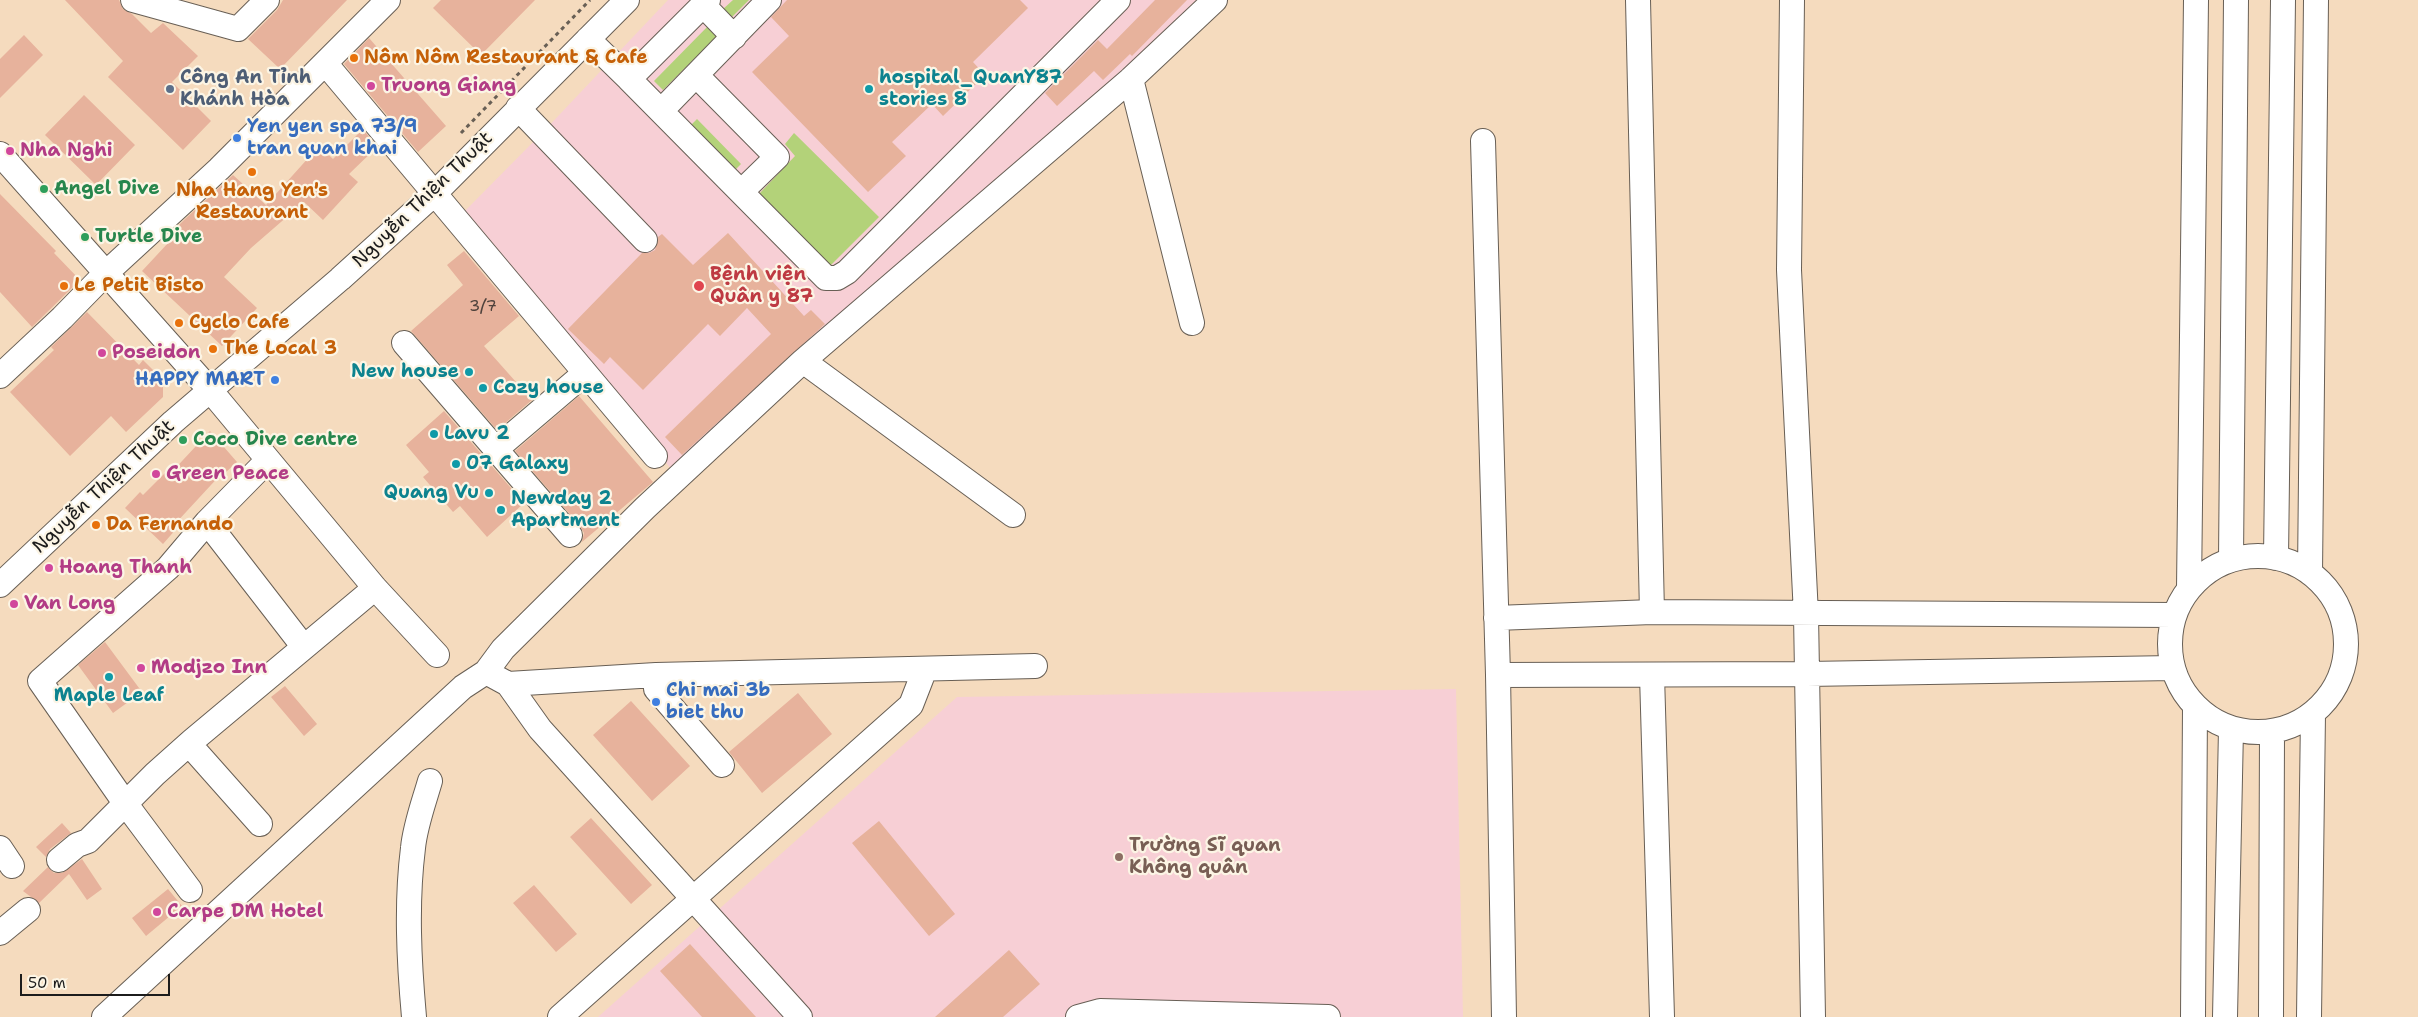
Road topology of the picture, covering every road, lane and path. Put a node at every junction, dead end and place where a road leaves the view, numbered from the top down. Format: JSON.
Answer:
{"nodes":[{"id":1,"x":133,"y":0,"type":"edge"},
{"id":2,"x":267,"y":0,"type":"edge"},
{"id":3,"x":388,"y":0,"type":"edge"},
{"id":4,"x":590,"y":0,"type":"edge"},
{"id":5,"x":627,"y":0,"type":"edge"},
{"id":6,"x":770,"y":0,"type":"edge"},
{"id":7,"x":1118,"y":0,"type":"edge"},
{"id":8,"x":1215,"y":0,"type":"edge"},
{"id":9,"x":1638,"y":0,"type":"edge"},
{"id":10,"x":1792,"y":0,"type":"edge"},
{"id":11,"x":2196,"y":0,"type":"edge"},
{"id":12,"x":2236,"y":0,"type":"edge"},
{"id":13,"x":2282,"y":0,"type":"edge"},
{"id":14,"x":2316,"y":0,"type":"edge"},
{"id":15,"x":705,"y":2,"type":"edge"},
{"id":16,"x":734,"y":37,"type":"junction"},
{"id":17,"x":588,"y":39,"type":"junction"},
{"id":18,"x":325,"y":64,"type":"junction"},
{"id":19,"x":696,"y":75,"type":"junction"},
{"id":20,"x":629,"y":79,"type":"junction"},
{"id":21,"x":1131,"y":79,"type":"junction"},
{"id":22,"x":518,"y":108,"type":"junction"},
{"id":23,"x":661,"y":111,"type":"junction"},
{"id":24,"x":459,"y":136,"type":"dead end"},
{"id":25,"x":1483,"y":141,"type":"dead end"},
{"id":26,"x":0,"y":154,"type":"edge"},
{"id":27,"x":742,"y":191,"type":"junction"},
{"id":28,"x":434,"y":194,"type":"junction"},
{"id":29,"x":645,"y":240,"type":"dead end"},
{"id":30,"x":106,"y":273,"type":"junction"},
{"id":31,"x":1192,"y":323,"type":"dead end"},
{"id":32,"x":404,"y":343,"type":"dead end"},
{"id":33,"x":803,"y":361,"type":"junction"},
{"id":34,"x":4,"y":364,"type":"edge"},
{"id":35,"x":584,"y":374,"type":"junction"},
{"id":36,"x":210,"y":390,"type":"junction"},
{"id":37,"x":496,"y":449,"type":"junction"},
{"id":38,"x":655,"y":456,"type":"dead end"},
{"id":39,"x":267,"y":461,"type":"junction"},
{"id":40,"x":1013,"y":515,"type":"dead end"},
{"id":41,"x":207,"y":522,"type":"junction"},
{"id":42,"x":570,"y":535,"type":"dead end"},
{"id":43,"x":2276,"y":558,"type":"junction"},
{"id":44,"x":2231,"y":560,"type":"junction"},
{"id":45,"x":2310,"y":573,"type":"junction"},
{"id":46,"x":0,"y":585,"type":"edge"},
{"id":47,"x":375,"y":588,"type":"junction"},
{"id":48,"x":2189,"y":588,"type":"junction"},
{"id":49,"x":1652,"y":612,"type":"junction"},
{"id":50,"x":1806,"y":615,"type":"junction"},
{"id":51,"x":2174,"y":615,"type":"junction"},
{"id":52,"x":1496,"y":618,"type":"junction"},
{"id":53,"x":303,"y":646,"type":"junction"},
{"id":54,"x":437,"y":655,"type":"dead end"},
{"id":55,"x":1035,"y":666,"type":"dead end"},
{"id":56,"x":2172,"y":668,"type":"junction"},
{"id":57,"x":925,"y":669,"type":"junction"},
{"id":58,"x":486,"y":672,"type":"junction"},
{"id":59,"x":1652,"y":674,"type":"junction"},
{"id":60,"x":1807,"y":674,"type":"junction"},
{"id":61,"x":656,"y":675,"type":"junction"},
{"id":62,"x":1498,"y":675,"type":"junction"},
{"id":63,"x":508,"y":684,"type":"junction"},
{"id":64,"x":2195,"y":707,"type":"junction"},
{"id":65,"x":2313,"y":714,"type":"junction"},
{"id":66,"x":2231,"y":729,"type":"junction"},
{"id":67,"x":2272,"y":732,"type":"junction"},
{"id":68,"x":189,"y":744,"type":"junction"},
{"id":69,"x":722,"y":765,"type":"dead end"},
{"id":70,"x":430,"y":781,"type":"dead end"},
{"id":71,"x":125,"y":803,"type":"junction"},
{"id":72,"x":260,"y":824,"type":"dead end"},
{"id":73,"x":60,"y":860,"type":"dead end"},
{"id":74,"x":190,"y":890,"type":"dead end"},
{"id":75,"x":692,"y":899,"type":"junction"},
{"id":76,"x":28,"y":910,"type":"dead end"},
{"id":77,"x":0,"y":933,"type":"edge"},
{"id":78,"x":104,"y":1017,"type":"edge"},
{"id":79,"x":414,"y":1017,"type":"edge"},
{"id":80,"x":560,"y":1017,"type":"edge"},
{"id":81,"x":800,"y":1017,"type":"edge"},
{"id":82,"x":1078,"y":1017,"type":"edge"},
{"id":83,"x":1328,"y":1017,"type":"edge"},
{"id":84,"x":1504,"y":1017,"type":"edge"},
{"id":85,"x":1662,"y":1017,"type":"edge"},
{"id":86,"x":1813,"y":1017,"type":"edge"},
{"id":87,"x":2193,"y":1017,"type":"edge"},
{"id":88,"x":2225,"y":1017,"type":"edge"},
{"id":89,"x":2271,"y":1017,"type":"edge"},
{"id":90,"x":2309,"y":1017,"type":"edge"}],
"edges":[{"from":1,"to":2,"type":"street"},
{"from":3,"to":18,"type":"street"},
{"from":4,"to":24,"type":"path"},
{"from":5,"to":17,"type":"street","name":"Nguyễn Thiện Thuật"},
{"from":6,"to":16,"type":"street"},
{"from":7,"to":27,"type":"street"},
{"from":8,"to":21,"type":"street"},
{"from":9,"to":49,"type":"street"},
{"from":10,"to":50,"type":"street"},
{"from":11,"to":48,"type":"street"},
{"from":12,"to":44,"type":"street"},
{"from":13,"to":43,"type":"street"},
{"from":14,"to":45,"type":"street"},
{"from":15,"to":16,"type":"street"},
{"from":15,"to":20,"type":"street"},
{"from":16,"to":19,"type":"street"},
{"from":17,"to":20,"type":"street"},
{"from":17,"to":22,"type":"street","name":"Nguyễn Thiện Thuật"},
{"from":18,"to":28,"type":"street"},
{"from":18,"to":30,"type":"street"},
{"from":19,"to":23,"type":"street"},
{"from":19,"to":27,"type":"street"},
{"from":20,"to":23,"type":"street"},
{"from":21,"to":31,"type":"street"},
{"from":21,"to":33,"type":"street"},
{"from":22,"to":28,"type":"street","name":"Nguyễn Thiện Thuật"},
{"from":22,"to":29,"type":"street"},
{"from":23,"to":27,"type":"street"},
{"from":25,"to":52,"type":"street"},
{"from":26,"to":30,"type":"street"},
{"from":28,"to":35,"type":"street"},
{"from":28,"to":36,"type":"street","name":"Nguyễn Thiện Thuật"},
{"from":30,"to":34,"type":"street"},
{"from":30,"to":36,"type":"street"},
{"from":32,"to":37,"type":"street"},
{"from":33,"to":40,"type":"street"},
{"from":33,"to":58,"type":"street"},
{"from":35,"to":37,"type":"street"},
{"from":35,"to":38,"type":"street"},
{"from":36,"to":39,"type":"street"},
{"from":36,"to":46,"type":"street","name":"Nguyễn Thiện Thuật"},
{"from":37,"to":42,"type":"street"},
{"from":39,"to":41,"type":"street"},
{"from":39,"to":47,"type":"street"},
{"from":41,"to":53,"type":"street"},
{"from":41,"to":71,"type":"street"},
{"from":43,"to":44,"type":"street"},
{"from":43,"to":45,"type":"street"},
{"from":44,"to":48,"type":"street"},
{"from":45,"to":65,"type":"street"},
{"from":47,"to":53,"type":"street"},
{"from":47,"to":54,"type":"street"},
{"from":48,"to":51,"type":"street"},
{"from":49,"to":50,"type":"street"},
{"from":49,"to":52,"type":"street"},
{"from":50,"to":51,"type":"street"},
{"from":50,"to":60,"type":"street"},
{"from":51,"to":56,"type":"street"},
{"from":52,"to":62,"type":"street"},
{"from":53,"to":68,"type":"street"},
{"from":55,"to":57,"type":"street"},
{"from":56,"to":60,"type":"street"},
{"from":56,"to":64,"type":"street"},
{"from":57,"to":61,"type":"street"},
{"from":57,"to":75,"type":"street"},
{"from":58,"to":63,"type":"street"},
{"from":58,"to":78,"type":"street"},
{"from":59,"to":60,"type":"street"},
{"from":59,"to":62,"type":"street"},
{"from":59,"to":85,"type":"street"},
{"from":60,"to":86,"type":"street"},
{"from":61,"to":63,"type":"street"},
{"from":61,"to":69,"type":"street"},
{"from":62,"to":84,"type":"street"},
{"from":63,"to":75,"type":"street"},
{"from":64,"to":66,"type":"street"},
{"from":64,"to":87,"type":"street"},
{"from":65,"to":67,"type":"street"},
{"from":65,"to":90,"type":"street"},
{"from":66,"to":67,"type":"street"},
{"from":66,"to":88,"type":"street"},
{"from":67,"to":89,"type":"street"},
{"from":68,"to":71,"type":"street"},
{"from":68,"to":72,"type":"street"},
{"from":70,"to":79,"type":"street"},
{"from":71,"to":73,"type":"street"},
{"from":71,"to":74,"type":"street"},
{"from":75,"to":80,"type":"street"},
{"from":75,"to":81,"type":"street"},
{"from":76,"to":77,"type":"street"},
{"from":82,"to":83,"type":"street"}]}
